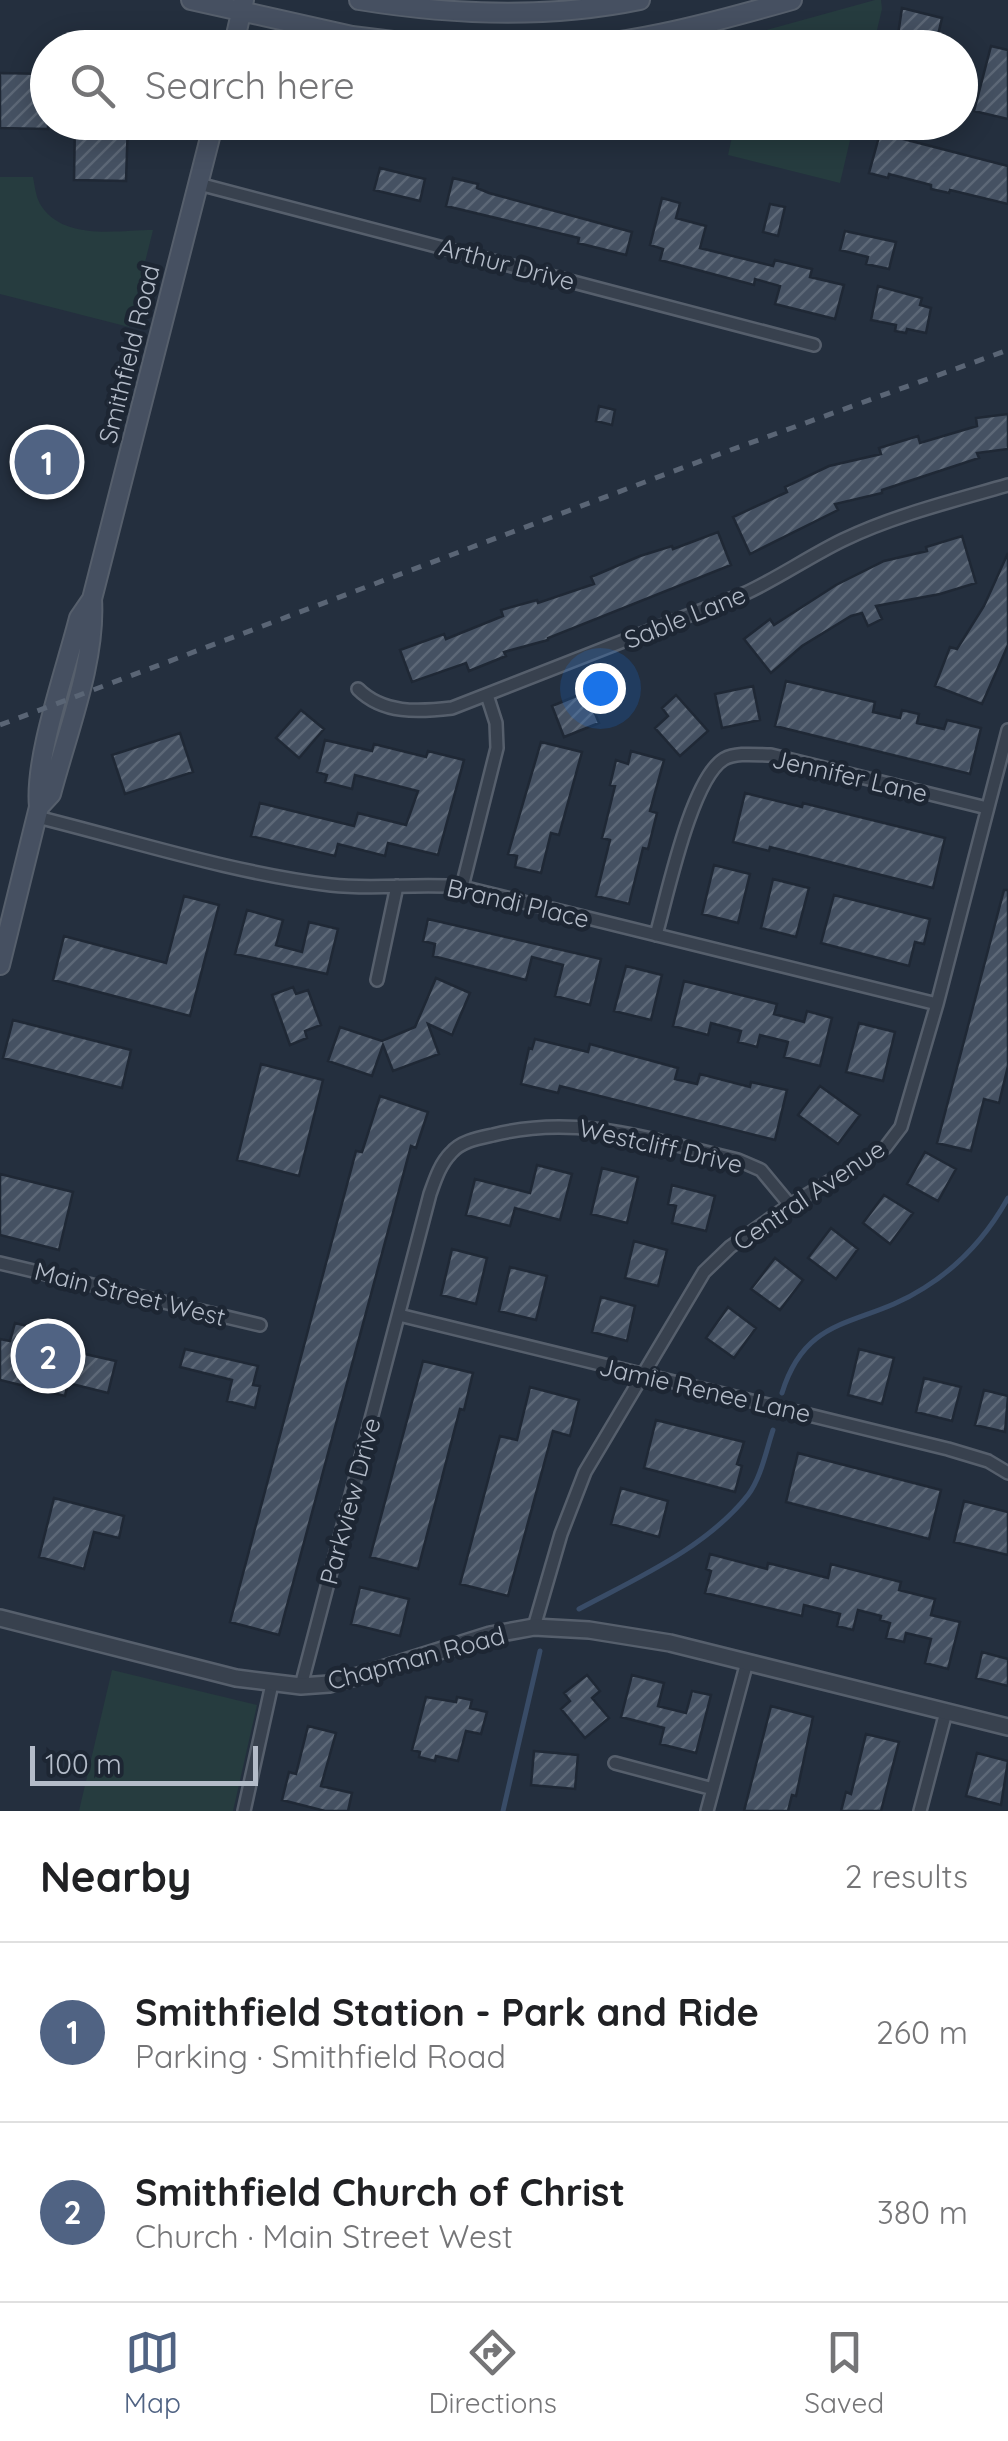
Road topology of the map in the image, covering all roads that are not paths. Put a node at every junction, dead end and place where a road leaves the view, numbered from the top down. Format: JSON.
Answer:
{"nodes":[{"id":1,"x":192,"y":0,"type":"edge"},
{"id":2,"x":358,"y":0,"type":"edge"},
{"id":3,"x":640,"y":0,"type":"edge"},
{"id":4,"x":792,"y":0,"type":"edge"},
{"id":5,"x":243,"y":6,"type":"edge"},
{"id":6,"x":330,"y":30,"type":"edge"},
{"id":7,"x":674,"y":30,"type":"edge"},
{"id":8,"x":210,"y":140,"type":"edge"},
{"id":9,"x":199,"y":184,"type":"junction"},
{"id":10,"x":814,"y":345,"type":"dead end"},
{"id":11,"x":1008,"y":485,"type":"edge"},
{"id":12,"x":358,"y":689,"type":"dead end"},
{"id":13,"x":487,"y":696,"type":"junction"},
{"id":14,"x":1008,"y":730,"type":"edge"},
{"id":15,"x":987,"y":808,"type":"junction"},
{"id":16,"x":38,"y":812,"type":"junction"},
{"id":17,"x":397,"y":886,"type":"junction"},
{"id":18,"x":462,"y":886,"type":"junction"},
{"id":19,"x":656,"y":935,"type":"junction"},
{"id":20,"x":0,"y":965,"type":"edge"},
{"id":21,"x":377,"y":980,"type":"dead end"},
{"id":22,"x":937,"y":1004,"type":"junction"},
{"id":23,"x":790,"y":1205,"type":"junction"},
{"id":24,"x":0,"y":1262,"type":"edge"},
{"id":25,"x":399,"y":1315,"type":"junction"},
{"id":26,"x":260,"y":1325,"type":"dead end"},
{"id":27,"x":640,"y":1375,"type":"junction"},
{"id":28,"x":1008,"y":1473,"type":"edge"},
{"id":29,"x":0,"y":1618,"type":"edge"},
{"id":30,"x":534,"y":1627,"type":"junction"},
{"id":31,"x":747,"y":1662,"type":"junction"},
{"id":32,"x":272,"y":1684,"type":"junction"},
{"id":33,"x":301,"y":1686,"type":"junction"},
{"id":34,"x":946,"y":1712,"type":"junction"},
{"id":35,"x":1008,"y":1726,"type":"edge"},
{"id":36,"x":614,"y":1763,"type":"dead end"},
{"id":37,"x":713,"y":1789,"type":"junction"},
{"id":38,"x":244,"y":1811,"type":"edge"},
{"id":39,"x":707,"y":1811,"type":"edge"},
{"id":40,"x":920,"y":1811,"type":"edge"}],
"edges":[{"from":1,"to":5,"type":"main road"},
{"from":2,"to":3,"type":"main road"},
{"from":4,"to":7,"type":"main road"},
{"from":5,"to":6,"type":"main road"},
{"from":8,"to":9,"type":"main road","name":"Smithfield Road"},
{"from":9,"to":10,"type":"street","name":"Arthur Drive"},
{"from":9,"to":16,"type":"main road","name":"Smithfield Road"},
{"from":11,"to":13,"type":"street","name":"Sable Lane"},
{"from":12,"to":13,"type":"street","name":"Sable Lane"},
{"from":13,"to":18,"type":"street"},
{"from":14,"to":15,"type":"street","name":"Central Avenue"},
{"from":15,"to":19,"type":"street","name":"Jennifer Lane"},
{"from":15,"to":22,"type":"street","name":"Central Avenue"},
{"from":16,"to":17,"type":"street","name":"Brandi Place"},
{"from":16,"to":20,"type":"main road","name":"Smithfield Road"},
{"from":17,"to":18,"type":"street","name":"Brandi Place"},
{"from":17,"to":21,"type":"street"},
{"from":18,"to":19,"type":"street","name":"Brandi Place"},
{"from":19,"to":22,"type":"street","name":"Brandi Place"},
{"from":22,"to":23,"type":"street","name":"Central Avenue"},
{"from":23,"to":25,"type":"street","name":"Westcliff Drive"},
{"from":23,"to":27,"type":"street","name":"Central Avenue"},
{"from":24,"to":26,"type":"street","name":"Main Street West"},
{"from":25,"to":27,"type":"street","name":"Jamie Renee Lane"},
{"from":25,"to":33,"type":"street","name":"Parkview Drive"},
{"from":27,"to":28,"type":"street","name":"Jamie Renee Lane"},
{"from":27,"to":30,"type":"street","name":"Central Avenue"},
{"from":29,"to":32,"type":"street","name":"Chapman Road"},
{"from":30,"to":31,"type":"street","name":"Chapman Road"},
{"from":30,"to":33,"type":"street","name":"Chapman Road"},
{"from":31,"to":34,"type":"street","name":"Chapman Road"},
{"from":31,"to":37,"type":"street"},
{"from":32,"to":33,"type":"street","name":"Chapman Road"},
{"from":32,"to":38,"type":"street"},
{"from":34,"to":35,"type":"street","name":"Chapman Road"},
{"from":34,"to":40,"type":"street"},
{"from":36,"to":37,"type":"street"},
{"from":37,"to":39,"type":"street"}]}
